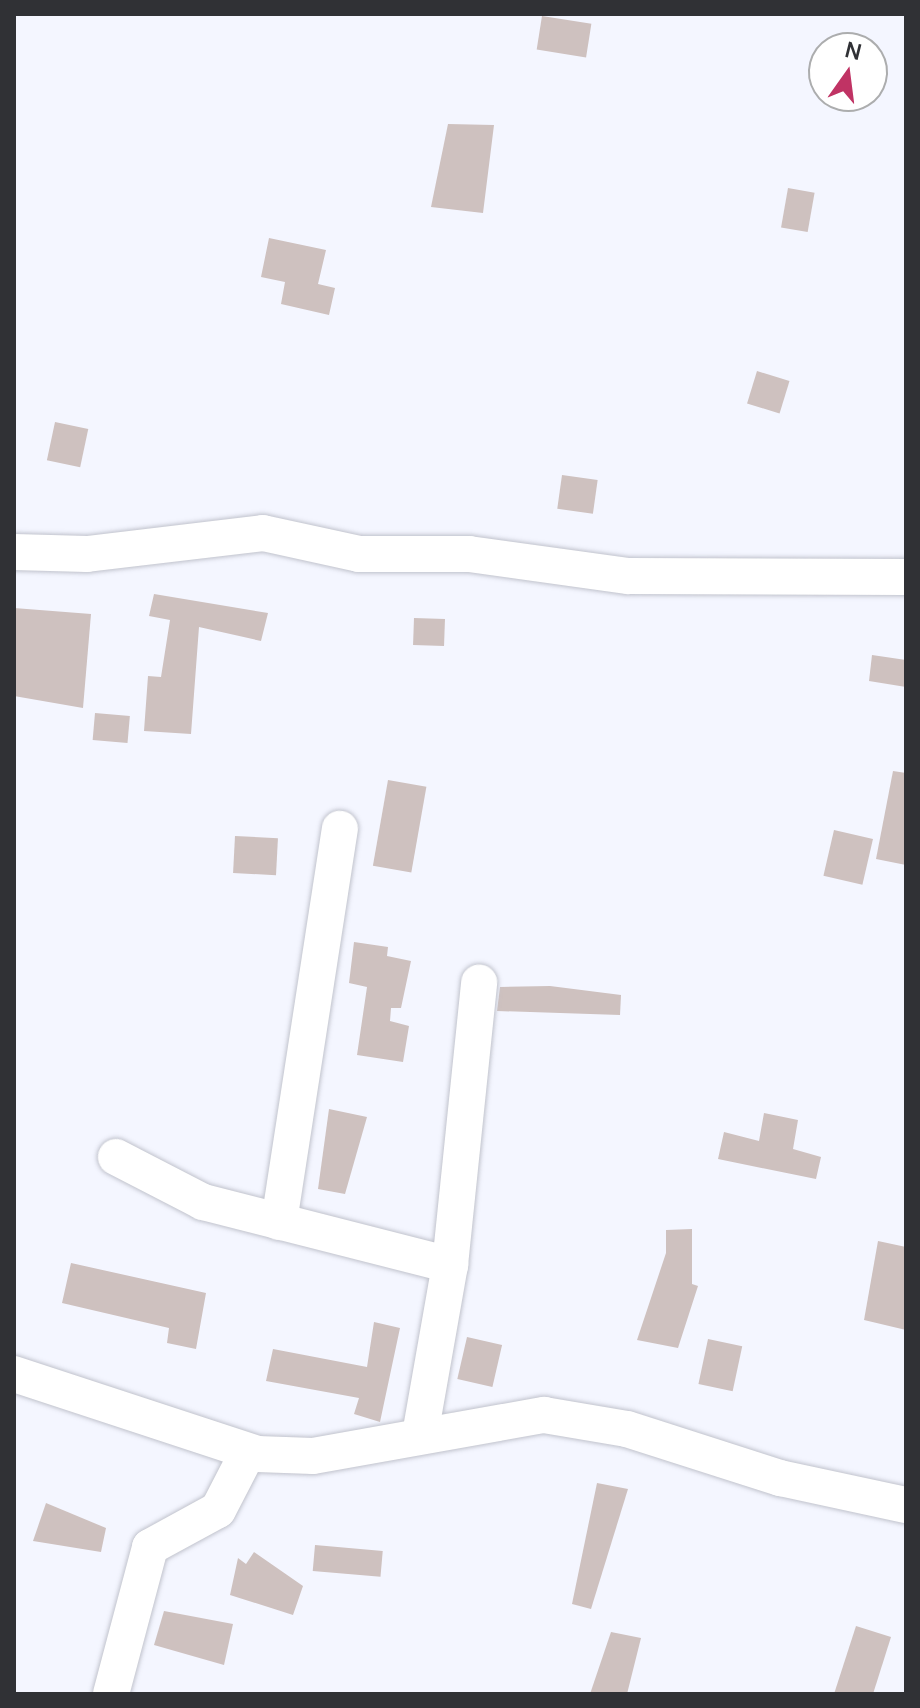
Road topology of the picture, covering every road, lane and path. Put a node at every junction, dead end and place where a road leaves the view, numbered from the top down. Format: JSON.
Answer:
{"nodes":[{"id":1,"x":14,"y":552,"type":"edge"},
{"id":2,"x":906,"y":577,"type":"edge"},
{"id":3,"x":340,"y":829,"type":"dead end"},
{"id":4,"x":479,"y":982,"type":"dead end"},
{"id":5,"x":116,"y":1157,"type":"dead end"},
{"id":6,"x":279,"y":1222,"type":"junction"},
{"id":7,"x":450,"y":1265,"type":"junction"},
{"id":8,"x":14,"y":1374,"type":"edge"},
{"id":9,"x":420,"y":1435,"type":"junction"},
{"id":10,"x":248,"y":1452,"type":"junction"},
{"id":11,"x":906,"y":1505,"type":"edge"},
{"id":12,"x":111,"y":1694,"type":"edge"}],
"edges":[{"from":1,"to":2,"type":"street"},
{"from":3,"to":6,"type":"street"},
{"from":4,"to":7,"type":"street"},
{"from":5,"to":6,"type":"street"},
{"from":6,"to":7,"type":"street"},
{"from":7,"to":9,"type":"street"},
{"from":8,"to":10,"type":"street"},
{"from":9,"to":10,"type":"street"},
{"from":9,"to":11,"type":"street"},
{"from":10,"to":12,"type":"street"}]}
